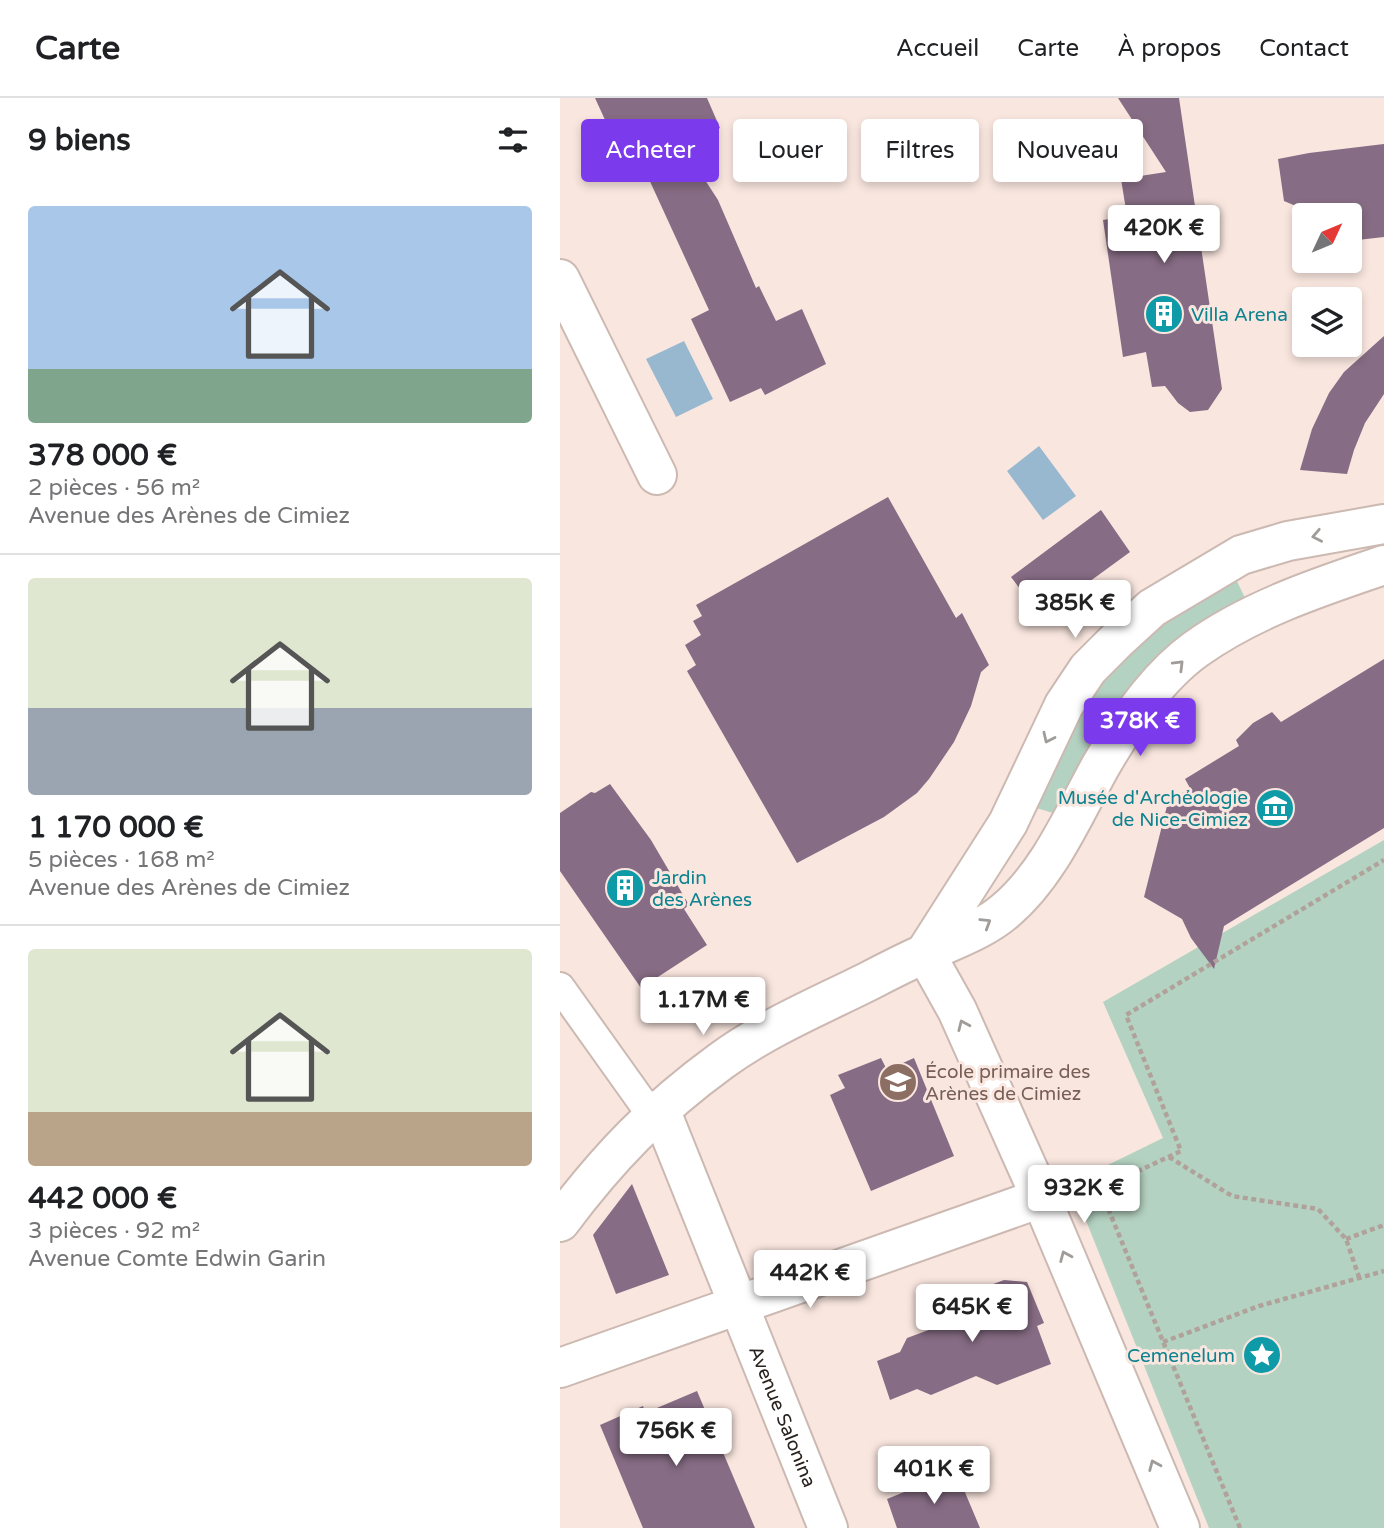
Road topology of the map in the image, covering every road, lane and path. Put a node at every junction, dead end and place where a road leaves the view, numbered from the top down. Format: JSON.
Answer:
{"nodes":[{"id":1,"x":560,"y":279,"type":"edge"},
{"id":2,"x":657,"y":475,"type":"dead end"},
{"id":3,"x":1384,"y":524,"type":"edge"},
{"id":4,"x":1384,"y":565,"type":"edge"},
{"id":5,"x":1384,"y":860,"type":"edge"},
{"id":6,"x":925,"y":953,"type":"junction"},
{"id":7,"x":560,"y":987,"type":"edge"},
{"id":8,"x":656,"y":1112,"type":"junction"},
{"id":9,"x":1168,"y":1157,"type":"junction"},
{"id":10,"x":1041,"y":1198,"type":"junction"},
{"id":11,"x":560,"y":1222,"type":"edge"},
{"id":12,"x":1384,"y":1225,"type":"edge"},
{"id":13,"x":1346,"y":1239,"type":"junction"},
{"id":14,"x":1384,"y":1271,"type":"edge"},
{"id":15,"x":1359,"y":1277,"type":"junction"},
{"id":16,"x":737,"y":1304,"type":"junction"},
{"id":17,"x":1163,"y":1342,"type":"junction"},
{"id":18,"x":560,"y":1368,"type":"edge"},
{"id":19,"x":828,"y":1528,"type":"edge"},
{"id":20,"x":1180,"y":1528,"type":"edge"},
{"id":21,"x":1240,"y":1528,"type":"edge"}],
"edges":[{"from":1,"to":2,"type":"street"},
{"from":3,"to":6,"type":"street","one_way":true},
{"from":6,"to":4,"type":"street","one_way":true},
{"from":5,"to":9,"type":"path"},
{"from":6,"to":8,"type":"street"},
{"from":10,"to":6,"type":"street","one_way":true},
{"from":7,"to":8,"type":"lane"},
{"from":8,"to":11,"type":"street"},
{"from":8,"to":16,"type":"street","name":"Avenue Salonina"},
{"from":9,"to":13,"type":"path"},
{"from":9,"to":17,"type":"path"},
{"from":10,"to":16,"type":"street"},
{"from":20,"to":10,"type":"street","one_way":true},
{"from":12,"to":13,"type":"path"},
{"from":13,"to":15,"type":"path"},
{"from":14,"to":15,"type":"path"},
{"from":15,"to":17,"type":"path"},
{"from":16,"to":18,"type":"street"},
{"from":16,"to":19,"type":"street","name":"Avenue Salonina"},
{"from":17,"to":21,"type":"path"}]}
